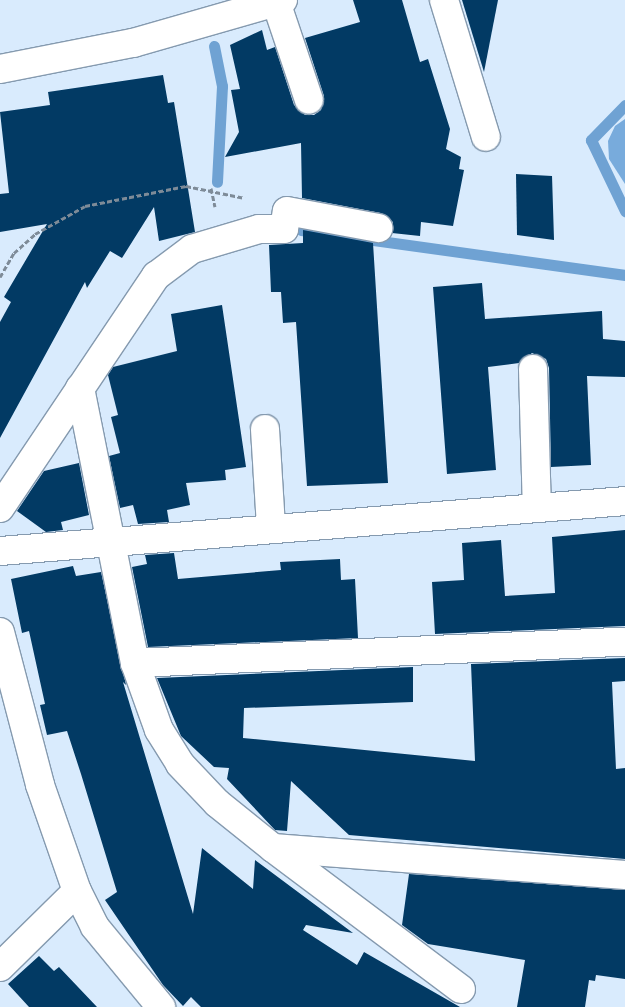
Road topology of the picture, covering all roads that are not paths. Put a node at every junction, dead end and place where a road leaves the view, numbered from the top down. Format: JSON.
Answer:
{"nodes":[{"id":1,"x":444,"y":0,"type":"edge"},
{"id":2,"x":280,"y":1,"type":"edge"},
{"id":3,"x":0,"y":69,"type":"edge"},
{"id":4,"x":309,"y":100,"type":"dead end"},
{"id":5,"x":486,"y":137,"type":"dead end"},
{"id":6,"x":378,"y":228,"type":"dead end"},
{"id":7,"x":533,"y":369,"type":"dead end"},
{"id":8,"x":80,"y":388,"type":"junction"},
{"id":9,"x":266,"y":429,"type":"dead end"},
{"id":10,"x":625,"y":501,"type":"edge"},
{"id":11,"x":0,"y":508,"type":"edge"},
{"id":12,"x":537,"y":508,"type":"junction"},
{"id":13,"x":271,"y":528,"type":"junction"},
{"id":14,"x":112,"y":541,"type":"junction"},
{"id":15,"x":0,"y":551,"type":"edge"},
{"id":16,"x":0,"y":632,"type":"edge"},
{"id":17,"x":625,"y":642,"type":"edge"},
{"id":18,"x":135,"y":663,"type":"junction"},
{"id":19,"x":272,"y":848,"type":"junction"},
{"id":20,"x":625,"y":875,"type":"edge"},
{"id":21,"x":77,"y":892,"type":"junction"},
{"id":22,"x":0,"y":967,"type":"edge"},
{"id":23,"x":461,"y":989,"type":"dead end"},
{"id":24,"x":162,"y":1007,"type":"edge"}],
"edges":[{"from":1,"to":5,"type":"street"},
{"from":2,"to":3,"type":"street"},
{"from":2,"to":4,"type":"street"},
{"from":6,"to":8,"type":"street"},
{"from":7,"to":12,"type":"street"},
{"from":8,"to":11,"type":"street"},
{"from":8,"to":14,"type":"street"},
{"from":9,"to":13,"type":"street"},
{"from":10,"to":12,"type":"street"},
{"from":12,"to":13,"type":"street"},
{"from":13,"to":14,"type":"street"},
{"from":14,"to":15,"type":"street"},
{"from":14,"to":18,"type":"street"},
{"from":16,"to":21,"type":"street"},
{"from":17,"to":18,"type":"street"},
{"from":18,"to":19,"type":"street"},
{"from":19,"to":20,"type":"street"},
{"from":19,"to":23,"type":"street"},
{"from":21,"to":22,"type":"street"},
{"from":21,"to":24,"type":"street"}]}
